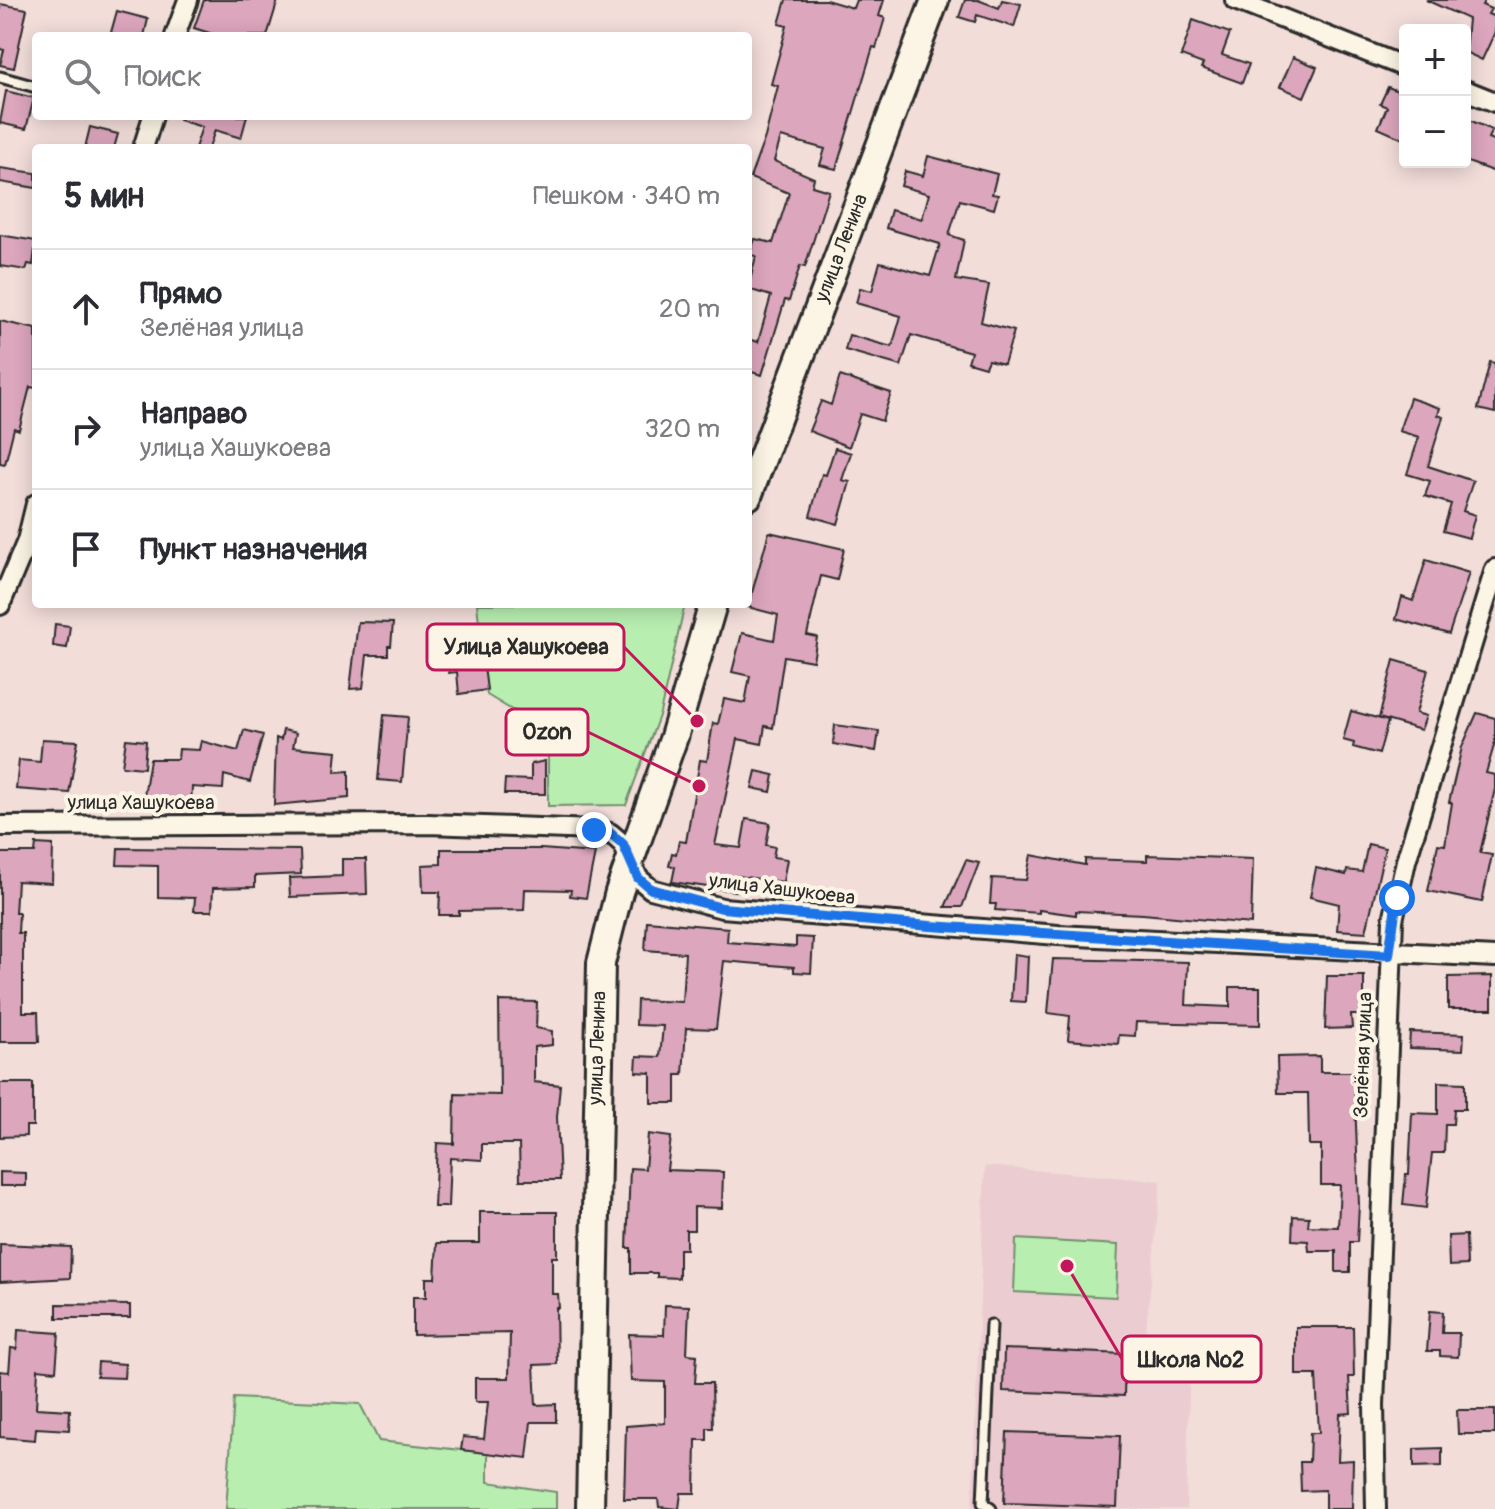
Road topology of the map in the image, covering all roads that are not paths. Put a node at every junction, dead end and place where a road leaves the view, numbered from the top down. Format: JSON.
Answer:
{"nodes":[{"id":1,"x":188,"y":0,"type":"edge"},
{"id":2,"x":935,"y":0,"type":"edge"},
{"id":3,"x":1235,"y":0,"type":"edge"},
{"id":4,"x":176,"y":32,"type":"edge"},
{"id":5,"x":1399,"y":65,"type":"edge"},
{"id":6,"x":0,"y":77,"type":"edge"},
{"id":7,"x":32,"y":86,"type":"edge"},
{"id":8,"x":1471,"y":92,"type":"edge"},
{"id":9,"x":1495,"y":102,"type":"edge"},
{"id":10,"x":149,"y":120,"type":"edge"},
{"id":11,"x":144,"y":144,"type":"edge"},
{"id":12,"x":752,"y":485,"type":"edge"},
{"id":13,"x":32,"y":520,"type":"edge"},
{"id":14,"x":1495,"y":569,"type":"edge"},
{"id":15,"x":0,"y":605,"type":"edge"},
{"id":16,"x":712,"y":608,"type":"edge"},
{"id":17,"x":0,"y":826,"type":"edge"},
{"id":18,"x":629,"y":863,"type":"junction"},
{"id":19,"x":1389,"y":955,"type":"junction"},
{"id":20,"x":1495,"y":957,"type":"edge"},
{"id":21,"x":991,"y":1325,"type":"dead end"},
{"id":22,"x":590,"y":1509,"type":"edge"},
{"id":23,"x":991,"y":1509,"type":"edge"},
{"id":24,"x":1376,"y":1509,"type":"edge"}],
"edges":[{"from":1,"to":4,"type":"street"},
{"from":2,"to":12,"type":"street","name":"улица Ленина"},
{"from":3,"to":5,"type":"street"},
{"from":6,"to":7,"type":"lane"},
{"from":8,"to":9,"type":"street"},
{"from":10,"to":11,"type":"street"},
{"from":13,"to":15,"type":"street"},
{"from":14,"to":19,"type":"street","name":"Зелёная улица"},
{"from":16,"to":18,"type":"street","name":"улица Ленина"},
{"from":17,"to":18,"type":"street","name":"улица Хашукоева"},
{"from":18,"to":19,"type":"street","name":"улица Хашукоева"},
{"from":18,"to":22,"type":"street","name":"улица Ленина"},
{"from":19,"to":20,"type":"street","name":"улица Хашукоева"},
{"from":19,"to":24,"type":"street","name":"Зелёная улица"},
{"from":21,"to":23,"type":"lane"}]}
